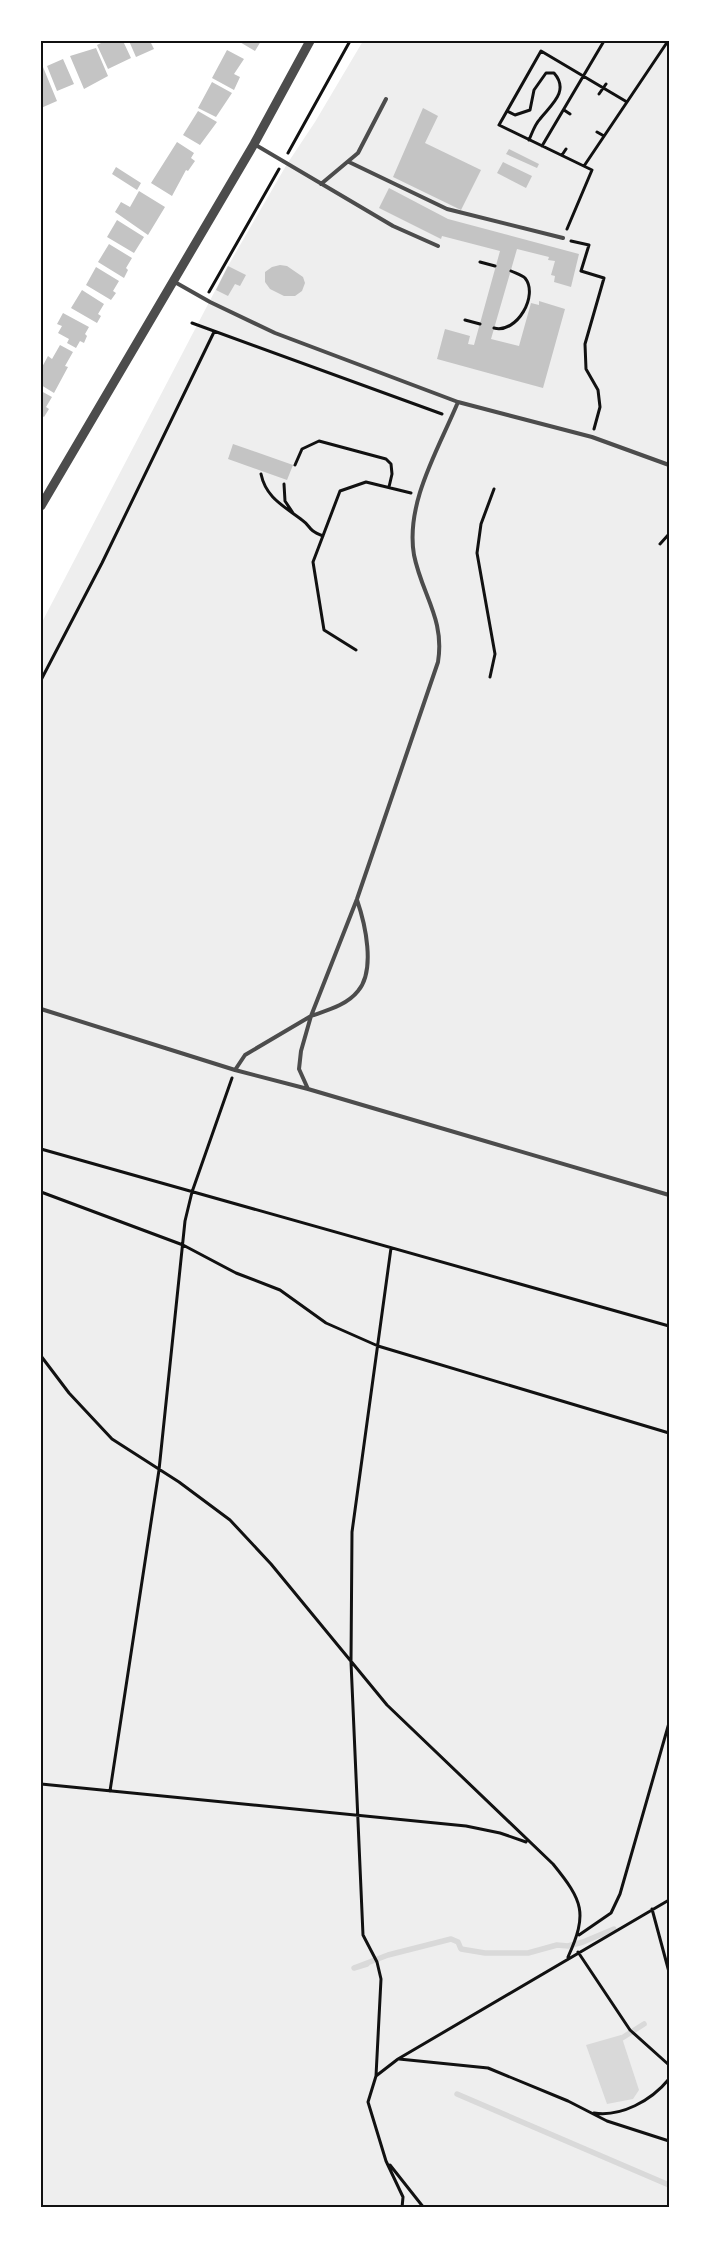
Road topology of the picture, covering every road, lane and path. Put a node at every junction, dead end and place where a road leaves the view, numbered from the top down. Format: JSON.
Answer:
{"nodes":[{"id":1,"x":310,"y":41,"type":"edge"},
{"id":2,"x":604,"y":41,"type":"edge"},
{"id":3,"x":668,"y":41,"type":"edge"},
{"id":4,"x":583,"y":76,"type":"junction"},
{"id":5,"x":606,"y":84,"type":"dead end"},
{"id":6,"x":603,"y":88,"type":"junction"},
{"id":7,"x":599,"y":94,"type":"dead end"},
{"id":8,"x":386,"y":99,"type":"dead end"},
{"id":9,"x":627,"y":102,"type":"junction"},
{"id":10,"x":564,"y":110,"type":"junction"},
{"id":11,"x":507,"y":111,"type":"junction"},
{"id":12,"x":570,"y":114,"type":"dead end"},
{"id":13,"x":597,"y":132,"type":"dead end"},
{"id":14,"x":604,"y":136,"type":"junction"},
{"id":15,"x":529,"y":140,"type":"junction"},
{"id":16,"x":254,"y":144,"type":"junction"},
{"id":17,"x":542,"y":146,"type":"junction"},
{"id":18,"x":566,"y":149,"type":"dead end"},
{"id":19,"x":562,"y":155,"type":"junction"},
{"id":20,"x":349,"y":162,"type":"junction"},
{"id":21,"x":584,"y":166,"type":"junction"},
{"id":22,"x":321,"y":184,"type":"junction"},
{"id":23,"x":563,"y":238,"type":"junction"},
{"id":24,"x":438,"y":246,"type":"dead end"},
{"id":25,"x":480,"y":262,"type":"dead end"},
{"id":26,"x":495,"y":266,"type":"dead end"},
{"id":27,"x":511,"y":270,"type":"dead end"},
{"id":28,"x":172,"y":280,"type":"junction"},
{"id":29,"x":465,"y":320,"type":"dead end"},
{"id":30,"x":192,"y":323,"type":"dead end"},
{"id":31,"x":480,"y":324,"type":"dead end"},
{"id":32,"x":494,"y":328,"type":"dead end"},
{"id":33,"x":214,"y":332,"type":"junction"},
{"id":34,"x":458,"y":402,"type":"junction"},
{"id":35,"x":452,"y":417,"type":"junction"},
{"id":36,"x":592,"y":437,"type":"junction"},
{"id":37,"x":296,"y":465,"type":"dead end"},
{"id":38,"x":669,"y":465,"type":"edge"},
{"id":39,"x":261,"y":474,"type":"dead end"},
{"id":40,"x":284,"y":484,"type":"dead end"},
{"id":41,"x":389,"y":487,"type":"junction"},
{"id":42,"x":494,"y":489,"type":"dead end"},
{"id":43,"x":420,"y":495,"type":"junction"},
{"id":44,"x":41,"y":506,"type":"edge"},
{"id":45,"x":294,"y":516,"type":"junction"},
{"id":46,"x":669,"y":534,"type":"edge"},
{"id":47,"x":323,"y":536,"type":"junction"},
{"id":48,"x":660,"y":544,"type":"dead end"},
{"id":49,"x":356,"y":650,"type":"dead end"},
{"id":50,"x":490,"y":677,"type":"dead end"},
{"id":51,"x":41,"y":680,"type":"edge"},
{"id":52,"x":357,"y":899,"type":"junction"},
{"id":53,"x":41,"y":1009,"type":"edge"},
{"id":54,"x":311,"y":1016,"type":"junction"},
{"id":55,"x":235,"y":1070,"type":"junction"},
{"id":56,"x":308,"y":1089,"type":"junction"},
{"id":57,"x":41,"y":1149,"type":"edge"},
{"id":58,"x":41,"y":1192,"type":"edge"},
{"id":59,"x":192,"y":1192,"type":"junction"},
{"id":60,"x":669,"y":1195,"type":"edge"},
{"id":61,"x":183,"y":1245,"type":"junction"},
{"id":62,"x":391,"y":1248,"type":"junction"},
{"id":63,"x":669,"y":1326,"type":"edge"},
{"id":64,"x":378,"y":1346,"type":"junction"},
{"id":65,"x":41,"y":1356,"type":"edge"},
{"id":66,"x":669,"y":1433,"type":"edge"},
{"id":67,"x":159,"y":1470,"type":"junction"},
{"id":68,"x":351,"y":1662,"type":"junction"},
{"id":69,"x":669,"y":1723,"type":"edge"},
{"id":70,"x":41,"y":1784,"type":"edge"},
{"id":71,"x":110,"y":1791,"type":"junction"},
{"id":72,"x":360,"y":1817,"type":"junction"},
{"id":73,"x":535,"y":1848,"type":"junction"},
{"id":74,"x":669,"y":1900,"type":"edge"},
{"id":75,"x":652,"y":1909,"type":"junction"},
{"id":76,"x":578,"y":1935,"type":"junction"},
{"id":77,"x":578,"y":1952,"type":"junction"},
{"id":78,"x":568,"y":1957,"type":"junction"},
{"id":79,"x":669,"y":1972,"type":"edge"},
{"id":80,"x":398,"y":2058,"type":"junction"},
{"id":81,"x":669,"y":2065,"type":"edge"},
{"id":82,"x":376,"y":2076,"type":"junction"},
{"id":83,"x":669,"y":2080,"type":"edge"},
{"id":84,"x":590,"y":2112,"type":"junction"},
{"id":85,"x":669,"y":2141,"type":"edge"},
{"id":86,"x":386,"y":2161,"type":"junction"},
{"id":87,"x":402,"y":2208,"type":"edge"},
{"id":88,"x":424,"y":2208,"type":"edge"}],
"edges":[{"from":1,"to":16,"type":"street"},
{"from":2,"to":4,"type":"path"},
{"from":3,"to":9,"type":"path"},
{"from":4,"to":6,"type":"path"},
{"from":4,"to":10,"type":"path"},
{"from":4,"to":11,"type":"path"},
{"from":5,"to":6,"type":"path"},
{"from":6,"to":7,"type":"path"},
{"from":6,"to":9,"type":"path"},
{"from":8,"to":20,"type":"lane"},
{"from":9,"to":14,"type":"path"},
{"from":10,"to":12,"type":"path"},
{"from":10,"to":17,"type":"path"},
{"from":11,"to":15,"type":"path"},
{"from":11,"to":15,"type":"path"},
{"from":13,"to":14,"type":"path"},
{"from":14,"to":21,"type":"path"},
{"from":15,"to":17,"type":"path"},
{"from":16,"to":22,"type":"lane"},
{"from":16,"to":28,"type":"street"},
{"from":17,"to":19,"type":"path"},
{"from":18,"to":19,"type":"path"},
{"from":19,"to":21,"type":"path"},
{"from":20,"to":22,"type":"lane"},
{"from":20,"to":23,"type":"lane"},
{"from":21,"to":23,"type":"path"},
{"from":22,"to":24,"type":"lane"},
{"from":23,"to":36,"type":"path"},
{"from":25,"to":26,"type":"path"},
{"from":27,"to":32,"type":"path"},
{"from":28,"to":34,"type":"lane"},
{"from":28,"to":44,"type":"street"},
{"from":29,"to":31,"type":"path"},
{"from":30,"to":33,"type":"path"},
{"from":33,"to":35,"type":"path"},
{"from":33,"to":51,"type":"path"},
{"from":34,"to":35,"type":"lane"},
{"from":34,"to":36,"type":"lane"},
{"from":35,"to":43,"type":"lane"},
{"from":36,"to":38,"type":"lane"},
{"from":37,"to":41,"type":"path"},
{"from":39,"to":45,"type":"path"},
{"from":40,"to":45,"type":"path"},
{"from":41,"to":43,"type":"path"},
{"from":41,"to":47,"type":"path"},
{"from":42,"to":50,"type":"path"},
{"from":43,"to":52,"type":"lane"},
{"from":45,"to":47,"type":"path"},
{"from":46,"to":48,"type":"path"},
{"from":47,"to":49,"type":"path"},
{"from":52,"to":54,"type":"lane"},
{"from":52,"to":54,"type":"lane"},
{"from":53,"to":55,"type":"lane"},
{"from":54,"to":55,"type":"lane"},
{"from":54,"to":56,"type":"lane"},
{"from":55,"to":56,"type":"lane"},
{"from":55,"to":59,"type":"path"},
{"from":56,"to":60,"type":"lane"},
{"from":57,"to":59,"type":"path"},
{"from":58,"to":61,"type":"path"},
{"from":59,"to":61,"type":"path"},
{"from":59,"to":62,"type":"path"},
{"from":61,"to":64,"type":"path"},
{"from":61,"to":67,"type":"path"},
{"from":62,"to":63,"type":"path"},
{"from":62,"to":64,"type":"path"},
{"from":64,"to":66,"type":"path"},
{"from":64,"to":68,"type":"path"},
{"from":65,"to":67,"type":"path"},
{"from":67,"to":68,"type":"path"},
{"from":67,"to":71,"type":"path"},
{"from":68,"to":72,"type":"path"},
{"from":68,"to":73,"type":"path"},
{"from":69,"to":76,"type":"path"},
{"from":70,"to":71,"type":"path"},
{"from":71,"to":72,"type":"path"},
{"from":72,"to":73,"type":"path"},
{"from":72,"to":82,"type":"path"},
{"from":73,"to":76,"type":"path"},
{"from":74,"to":75,"type":"path"},
{"from":75,"to":77,"type":"path"},
{"from":75,"to":79,"type":"path"},
{"from":76,"to":78,"type":"path"},
{"from":77,"to":78,"type":"path"},
{"from":77,"to":81,"type":"path"},
{"from":78,"to":80,"type":"path"},
{"from":80,"to":82,"type":"path"},
{"from":80,"to":84,"type":"path"},
{"from":82,"to":86,"type":"path"},
{"from":83,"to":84,"type":"path"},
{"from":84,"to":85,"type":"path"},
{"from":86,"to":87,"type":"path"},
{"from":86,"to":88,"type":"path"}]}
